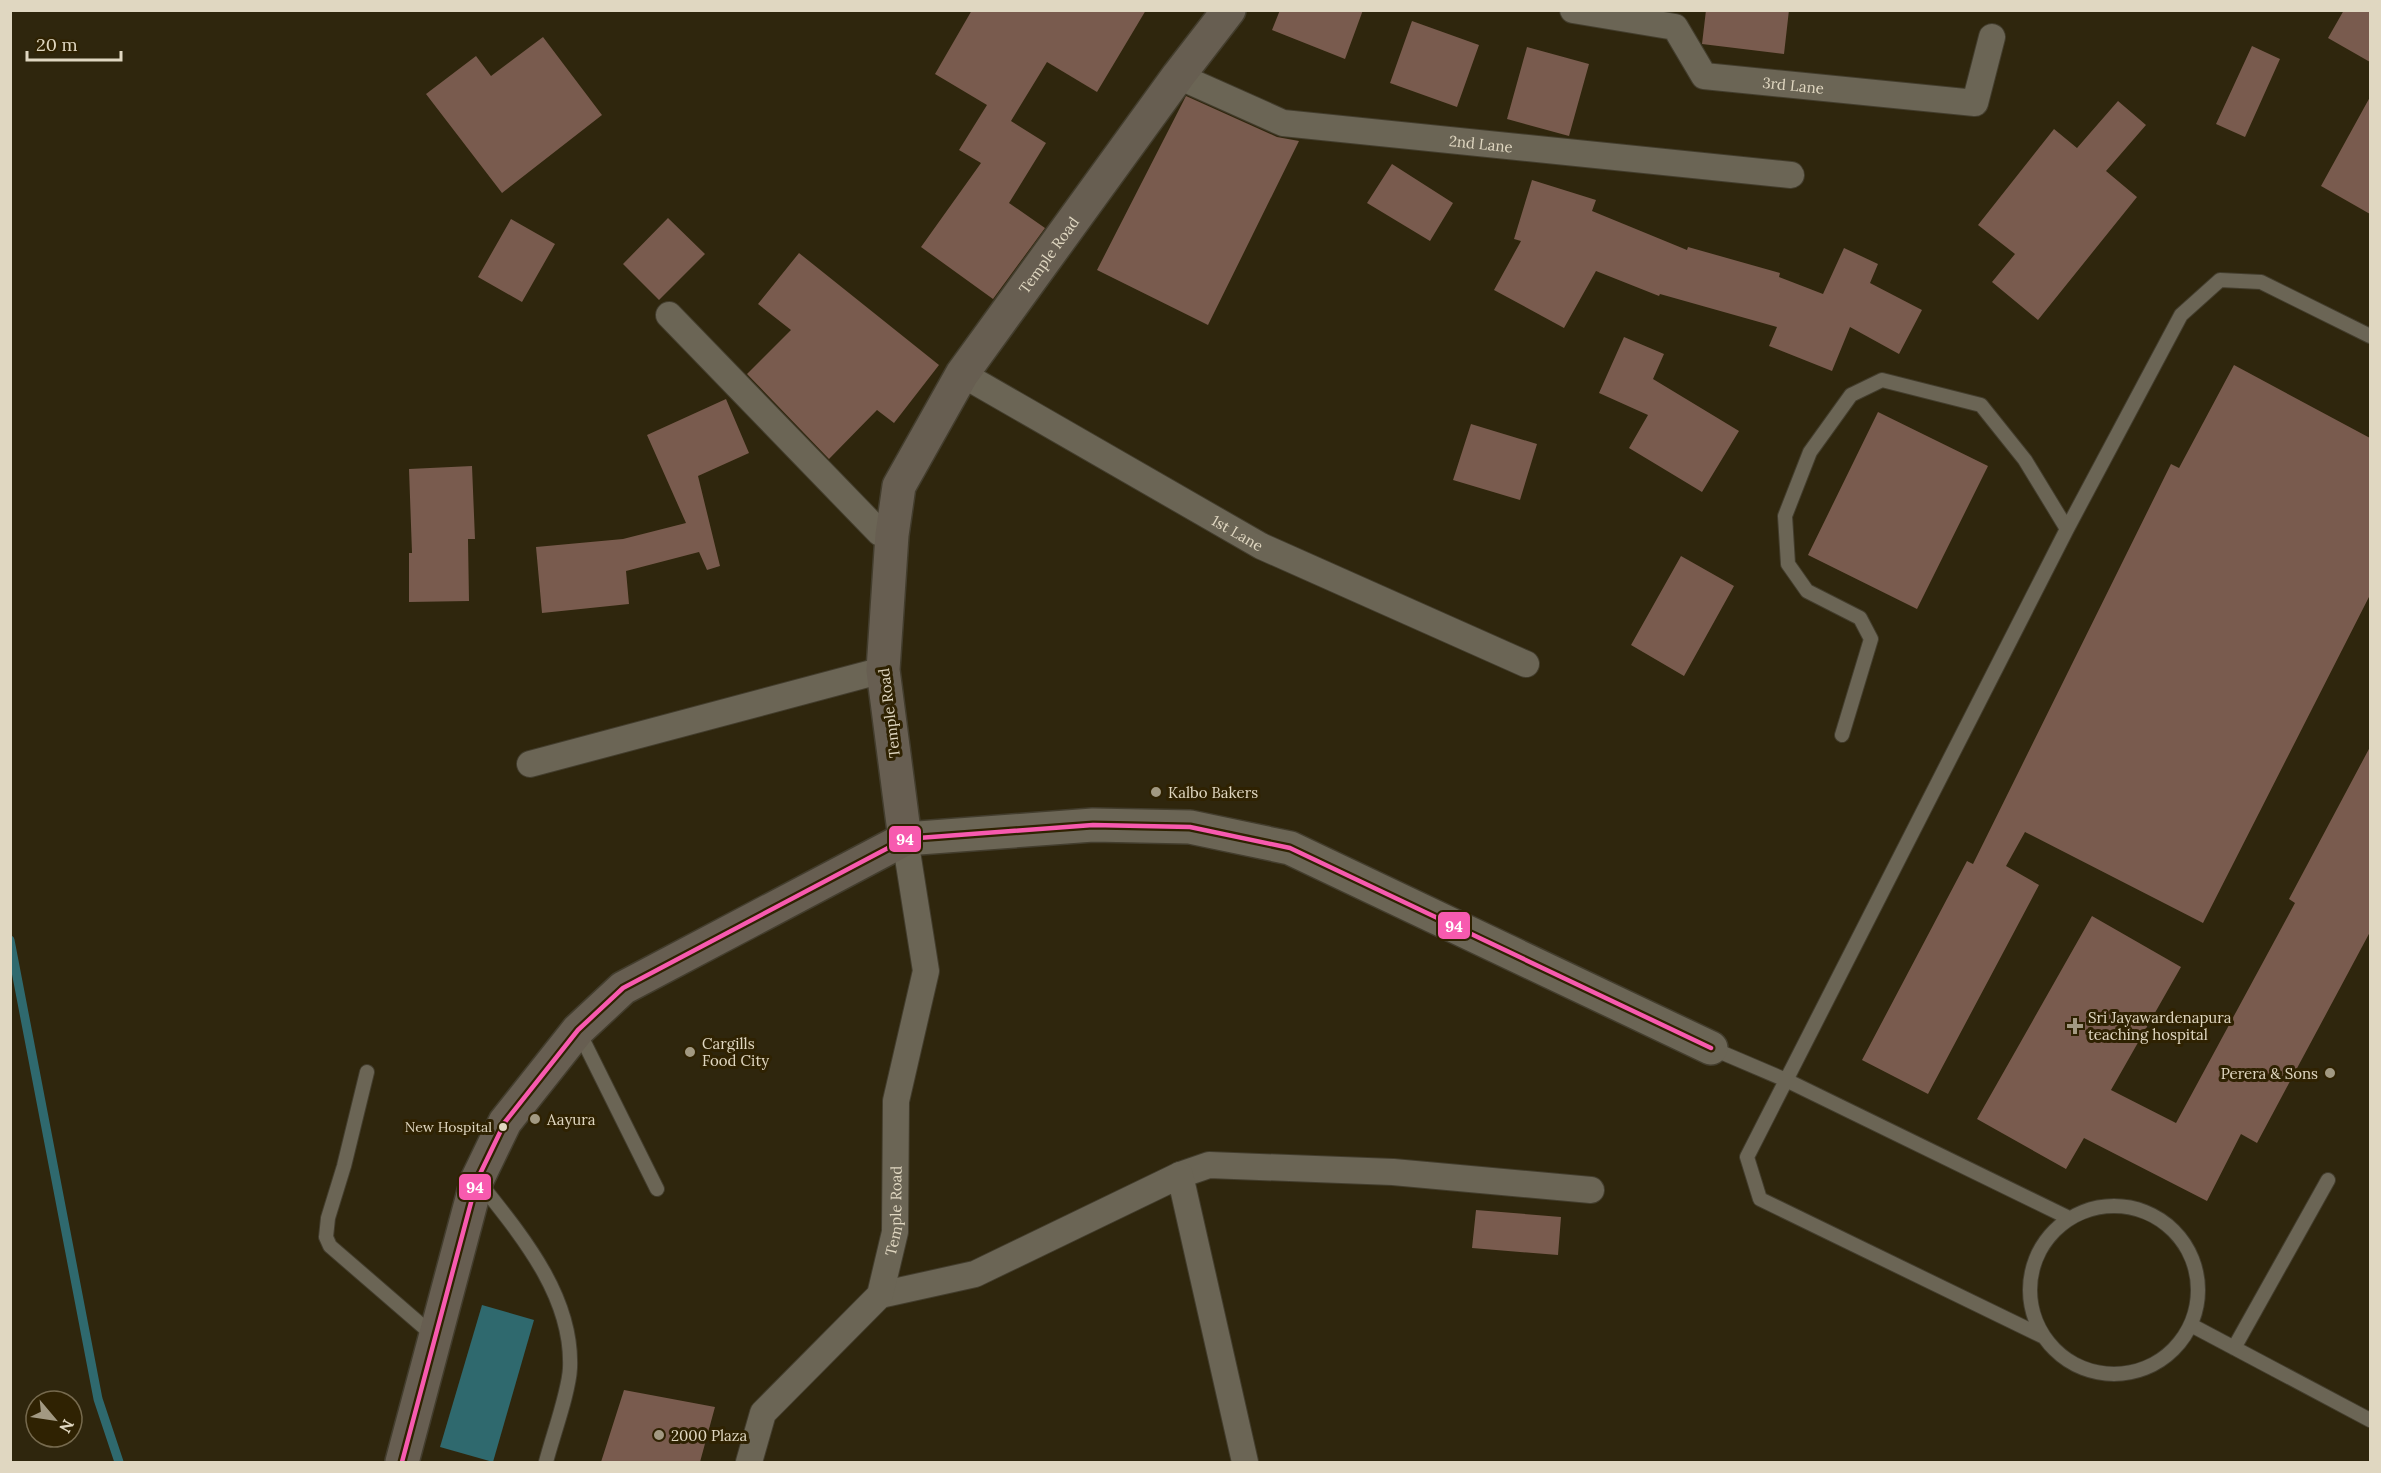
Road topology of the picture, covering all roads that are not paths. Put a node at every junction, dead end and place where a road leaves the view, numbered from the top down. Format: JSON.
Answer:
{"nodes":[{"id":1,"x":1573,"y":10,"type":"edge"},
{"id":2,"x":1221,"y":13,"type":"edge"},
{"id":3,"x":1992,"y":36,"type":"dead end"},
{"id":4,"x":1178,"y":76,"type":"junction"},
{"id":5,"x":1791,"y":175,"type":"dead end"},
{"id":6,"x":669,"y":315,"type":"dead end"},
{"id":7,"x":2370,"y":336,"type":"edge"},
{"id":8,"x":962,"y":374,"type":"junction"},
{"id":9,"x":2067,"y":529,"type":"junction"},
{"id":10,"x":891,"y":535,"type":"junction"},
{"id":11,"x":1526,"y":664,"type":"dead end"},
{"id":12,"x":883,"y":670,"type":"junction"},
{"id":13,"x":1842,"y":735,"type":"dead end"},
{"id":14,"x":530,"y":764,"type":"dead end"},
{"id":15,"x":905,"y":839,"type":"junction"},
{"id":16,"x":578,"y":1030,"type":"junction"},
{"id":17,"x":1711,"y":1048,"type":"joint"},
{"id":18,"x":367,"y":1072,"type":"dead end"},
{"id":19,"x":1786,"y":1080,"type":"junction"},
{"id":20,"x":1180,"y":1175,"type":"junction"},
{"id":21,"x":477,"y":1180,"type":"junction"},
{"id":22,"x":2328,"y":1180,"type":"dead end"},
{"id":23,"x":657,"y":1189,"type":"dead end"},
{"id":24,"x":1591,"y":1190,"type":"dead end"},
{"id":25,"x":2069,"y":1218,"type":"junction"},
{"id":26,"x":880,"y":1295,"type":"junction"},
{"id":27,"x":2191,"y":1325,"type":"junction"},
{"id":28,"x":435,"y":1337,"type":"junction"},
{"id":29,"x":2043,"y":1337,"type":"junction"},
{"id":30,"x":2234,"y":1348,"type":"junction"},
{"id":31,"x":2370,"y":1420,"type":"edge"},
{"id":32,"x":402,"y":1462,"type":"edge"},
{"id":33,"x":546,"y":1462,"type":"edge"},
{"id":34,"x":749,"y":1462,"type":"edge"},
{"id":35,"x":1245,"y":1462,"type":"edge"}],
"edges":[{"from":1,"to":3,"type":"street","name":"3rd Lane"},
{"from":2,"to":4,"type":"main road","name":"Temple Road"},
{"from":4,"to":5,"type":"street","name":"2nd Lane"},
{"from":4,"to":8,"type":"main road","name":"Temple Road"},
{"from":6,"to":10,"type":"street"},
{"from":7,"to":9,"type":"lane"},
{"from":8,"to":10,"type":"main road","name":"Temple Road"},
{"from":8,"to":11,"type":"street","name":"1st Lane"},
{"from":9,"to":13,"type":"lane"},
{"from":9,"to":19,"type":"lane"},
{"from":10,"to":12,"type":"main road","name":"Temple Road"},
{"from":12,"to":14,"type":"street"},
{"from":12,"to":15,"type":"main road","name":"Temple Road"},
{"from":15,"to":16,"type":"main road"},
{"from":15,"to":17,"type":"street"},
{"from":15,"to":26,"type":"street","name":"Temple Road"},
{"from":16,"to":21,"type":"main road"},
{"from":16,"to":23,"type":"lane"},
{"from":17,"to":19,"type":"lane"},
{"from":18,"to":28,"type":"lane"},
{"from":19,"to":25,"type":"lane"},
{"from":19,"to":29,"type":"lane"},
{"from":20,"to":24,"type":"street"},
{"from":20,"to":26,"type":"street"},
{"from":20,"to":35,"type":"street"},
{"from":21,"to":28,"type":"main road"},
{"from":21,"to":33,"type":"lane"},
{"from":22,"to":30,"type":"lane"},
{"from":25,"to":27,"type":"lane"},
{"from":25,"to":29,"type":"lane"},
{"from":26,"to":34,"type":"street"},
{"from":27,"to":29,"type":"lane"},
{"from":27,"to":30,"type":"lane"},
{"from":28,"to":32,"type":"main road"},
{"from":30,"to":31,"type":"lane"}]}
